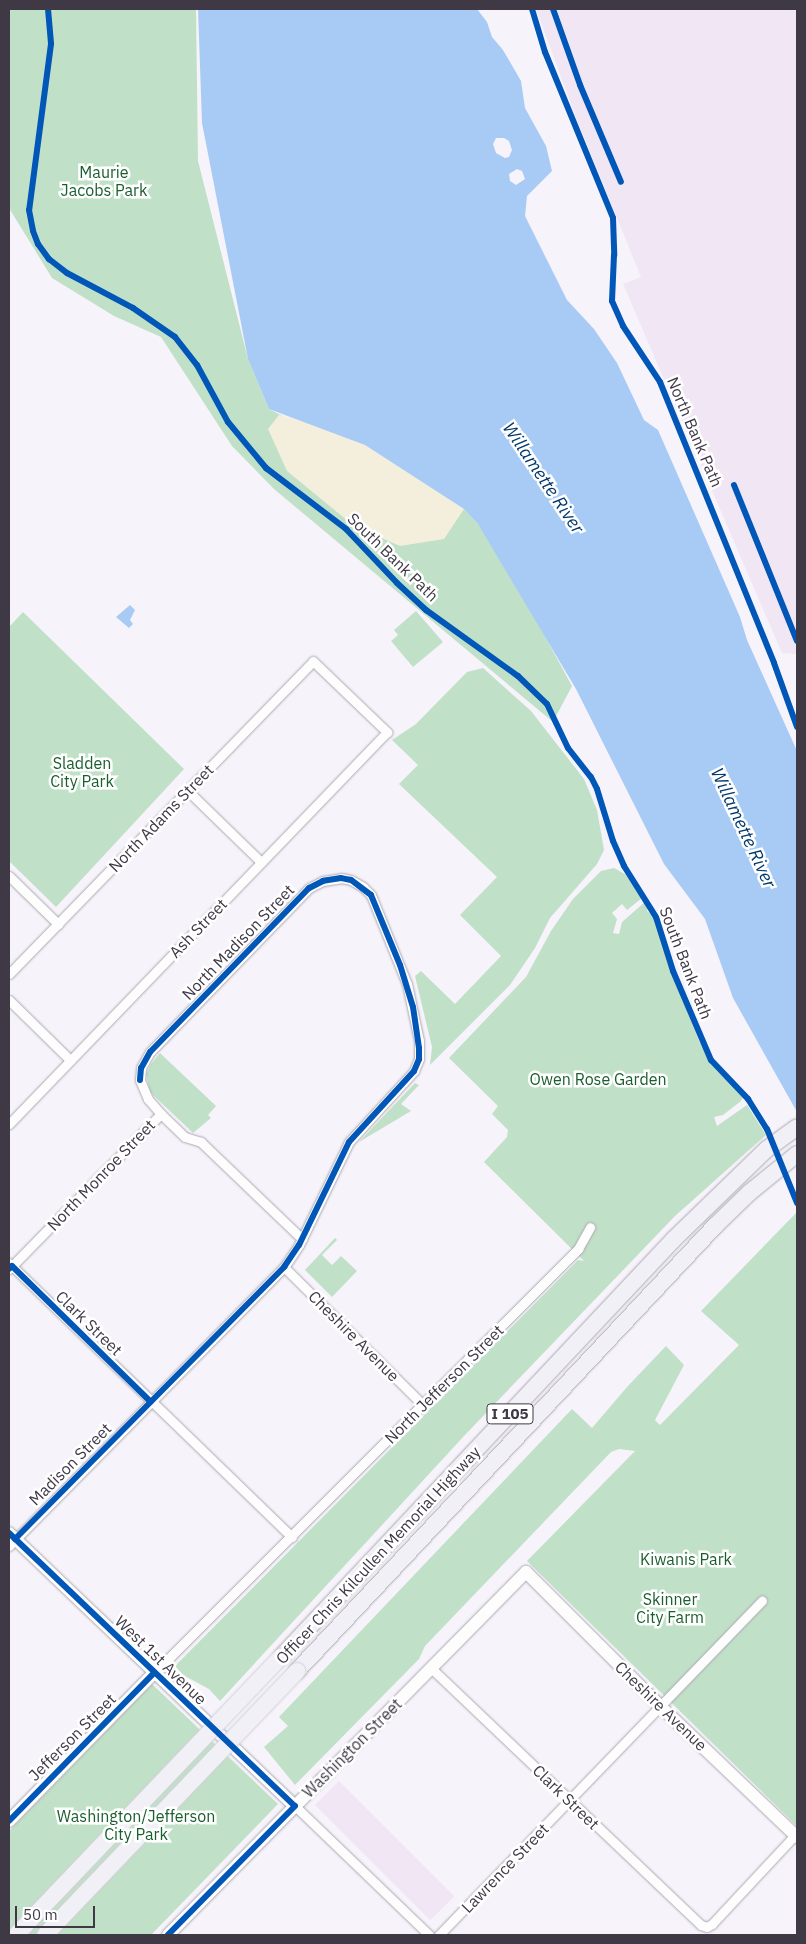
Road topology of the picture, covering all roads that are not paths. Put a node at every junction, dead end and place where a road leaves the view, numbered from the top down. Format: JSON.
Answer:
{"nodes":[{"id":1,"x":387,"y":732,"type":"joint"},
{"id":2,"x":188,"y":791,"type":"junction"},
{"id":3,"x":261,"y":862,"type":"junction"},
{"id":4,"x":9,"y":876,"type":"edge"},
{"id":5,"x":58,"y":924,"type":"junction"},
{"id":6,"x":9,"y":974,"type":"edge"},
{"id":7,"x":9,"y":1000,"type":"edge"},
{"id":8,"x":70,"y":1060,"type":"junction"},
{"id":9,"x":140,"y":1080,"type":"joint"},
{"id":10,"x":161,"y":1114,"type":"junction"},
{"id":11,"x":9,"y":1124,"type":"edge"},
{"id":12,"x":797,"y":1128,"type":"edge"},
{"id":13,"x":797,"y":1138,"type":"edge"},
{"id":14,"x":797,"y":1154,"type":"edge"},
{"id":15,"x":740,"y":1175,"type":"junction"},
{"id":16,"x":590,"y":1227,"type":"dead end"},
{"id":17,"x":302,"y":1239,"type":"junction"},
{"id":18,"x":10,"y":1266,"type":"edge"},
{"id":19,"x":284,"y":1267,"type":"junction"},
{"id":20,"x":151,"y":1402,"type":"junction"},
{"id":21,"x":423,"y":1404,"type":"junction"},
{"id":22,"x":292,"y":1537,"type":"junction"},
{"id":23,"x":11,"y":1539,"type":"edge"},
{"id":24,"x":526,"y":1572,"type":"joint"},
{"id":25,"x":762,"y":1601,"type":"dead end"},
{"id":26,"x":431,"y":1668,"type":"junction"},
{"id":27,"x":154,"y":1673,"type":"junction"},
{"id":28,"x":661,"y":1707,"type":"junction"},
{"id":29,"x":570,"y":1801,"type":"junction"},
{"id":30,"x":295,"y":1806,"type":"junction"},
{"id":31,"x":9,"y":1820,"type":"edge"},
{"id":32,"x":796,"y":1836,"type":"edge"},
{"id":33,"x":16,"y":1935,"type":"edge"},
{"id":34,"x":45,"y":1935,"type":"edge"},
{"id":35,"x":168,"y":1935,"type":"edge"},
{"id":36,"x":429,"y":1935,"type":"edge"},
{"id":37,"x":439,"y":1935,"type":"edge"}],
"edges":[{"from":1,"to":2,"type":"street","name":"North Adams Street"},
{"from":1,"to":3,"type":"street","name":"Ash Street"},
{"from":2,"to":3,"type":"street"},
{"from":2,"to":5,"type":"street","name":"North Adams Street"},
{"from":3,"to":8,"type":"street","name":"Ash Street"},
{"from":4,"to":5,"type":"street"},
{"from":5,"to":6,"type":"street","name":"North Adams Street"},
{"from":7,"to":8,"type":"street"},
{"from":8,"to":11,"type":"street","name":"Ash Street"},
{"from":9,"to":10,"type":"street","name":"North Monroe Street"},
{"from":9,"to":17,"type":"street","name":"North Madison Street"},
{"from":10,"to":17,"type":"street"},
{"from":10,"to":18,"type":"street","name":"North Monroe Street"},
{"from":12,"to":15,"type":"highway"},
{"from":13,"to":15,"type":"highway","number":"I 105"},
{"from":14,"to":34,"type":"highway","name":"Officer Chris Kilcullen Memorial Highway","number":"I 105","bridge":true},
{"from":15,"to":33,"type":"highway","name":"Officer Chris Kilcullen Memorial Highway","number":"I 105","bridge":true},
{"from":16,"to":21,"type":"street","name":"North Jefferson Street"},
{"from":17,"to":19,"type":"street","name":"North Madison Street"},
{"from":18,"to":20,"type":"street","name":"Clark Street"},
{"from":19,"to":20,"type":"street","name":"North Madison Street"},
{"from":19,"to":21,"type":"street","name":"Cheshire Avenue"},
{"from":20,"to":22,"type":"street","name":"Clark Street"},
{"from":20,"to":23,"type":"street","name":"Madison Street"},
{"from":21,"to":22,"type":"street","name":"North Jefferson Street"},
{"from":22,"to":27,"type":"street","name":"Jefferson Street"},
{"from":23,"to":27,"type":"street","name":"West 1st Avenue"},
{"from":24,"to":26,"type":"street","name":"Washington Street"},
{"from":24,"to":28,"type":"street","name":"Cheshire Avenue"},
{"from":25,"to":28,"type":"street","name":"Lawrence Street"},
{"from":26,"to":29,"type":"street","name":"Clark Street"},
{"from":26,"to":30,"type":"street","name":"Washington Street"},
{"from":27,"to":30,"type":"street","name":"West 1st Avenue"},
{"from":27,"to":31,"type":"street","name":"Jefferson Street"},
{"from":28,"to":29,"type":"street","name":"Lawrence Street"},
{"from":28,"to":32,"type":"street","name":"Cheshire Avenue"},
{"from":29,"to":32,"type":"street","name":"Clark Street"},
{"from":29,"to":37,"type":"street","name":"Lawrence Street"},
{"from":30,"to":35,"type":"street","name":"Washington Street"},
{"from":30,"to":36,"type":"street","name":"West 1st Avenue"}]}
